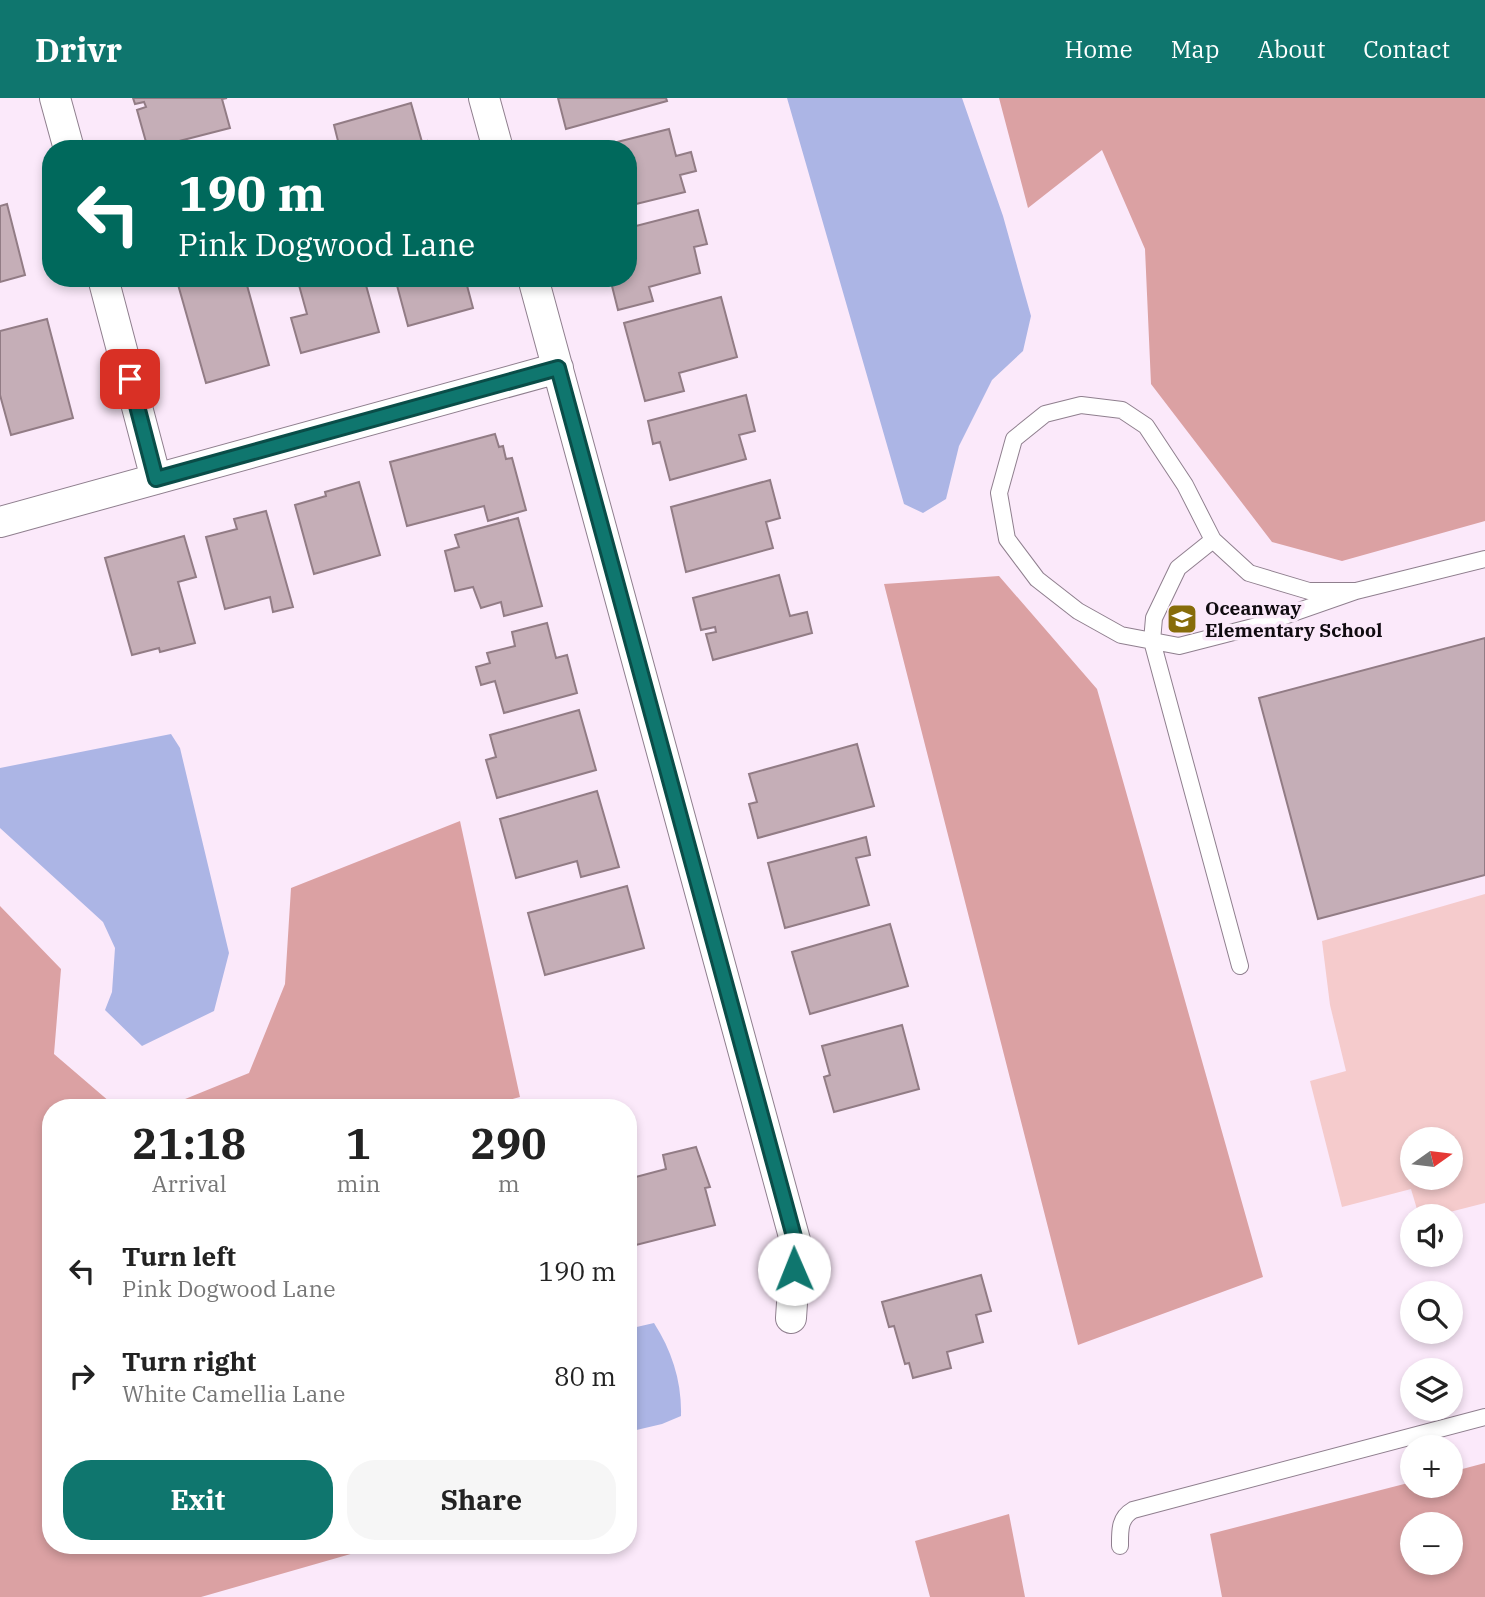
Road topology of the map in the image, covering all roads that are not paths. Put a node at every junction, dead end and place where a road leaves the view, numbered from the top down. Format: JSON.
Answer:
{"nodes":[{"id":1,"x":55,"y":98,"type":"edge"},
{"id":2,"x":484,"y":98,"type":"edge"},
{"id":3,"x":67,"y":140,"type":"edge"},
{"id":4,"x":496,"y":140,"type":"edge"},
{"id":5,"x":105,"y":287,"type":"edge"},
{"id":6,"x":536,"y":287,"type":"edge"},
{"id":7,"x":558,"y":368,"type":"junction"},
{"id":8,"x":156,"y":479,"type":"junction"},
{"id":9,"x":0,"y":522,"type":"edge"},
{"id":10,"x":1213,"y":540,"type":"junction"},
{"id":11,"x":1485,"y":559,"type":"edge"},
{"id":12,"x":1356,"y":591,"type":"junction"},
{"id":13,"x":1152,"y":641,"type":"junction"},
{"id":14,"x":1240,"y":966,"type":"dead end"},
{"id":15,"x":791,"y":1318,"type":"dead end"},
{"id":16,"x":1485,"y":1417,"type":"edge"},
{"id":17,"x":1120,"y":1546,"type":"dead end"}],
"edges":[{"from":1,"to":3,"type":"street"},
{"from":2,"to":4,"type":"street"},
{"from":5,"to":8,"type":"street"},
{"from":6,"to":7,"type":"street"},
{"from":7,"to":8,"type":"street"},
{"from":7,"to":15,"type":"street"},
{"from":8,"to":9,"type":"street"},
{"from":10,"to":12,"type":"lane"},
{"from":10,"to":13,"type":"lane"},
{"from":10,"to":13,"type":"lane"},
{"from":11,"to":12,"type":"lane"},
{"from":12,"to":13,"type":"lane"},
{"from":13,"to":14,"type":"lane"},
{"from":16,"to":17,"type":"lane"}]}
